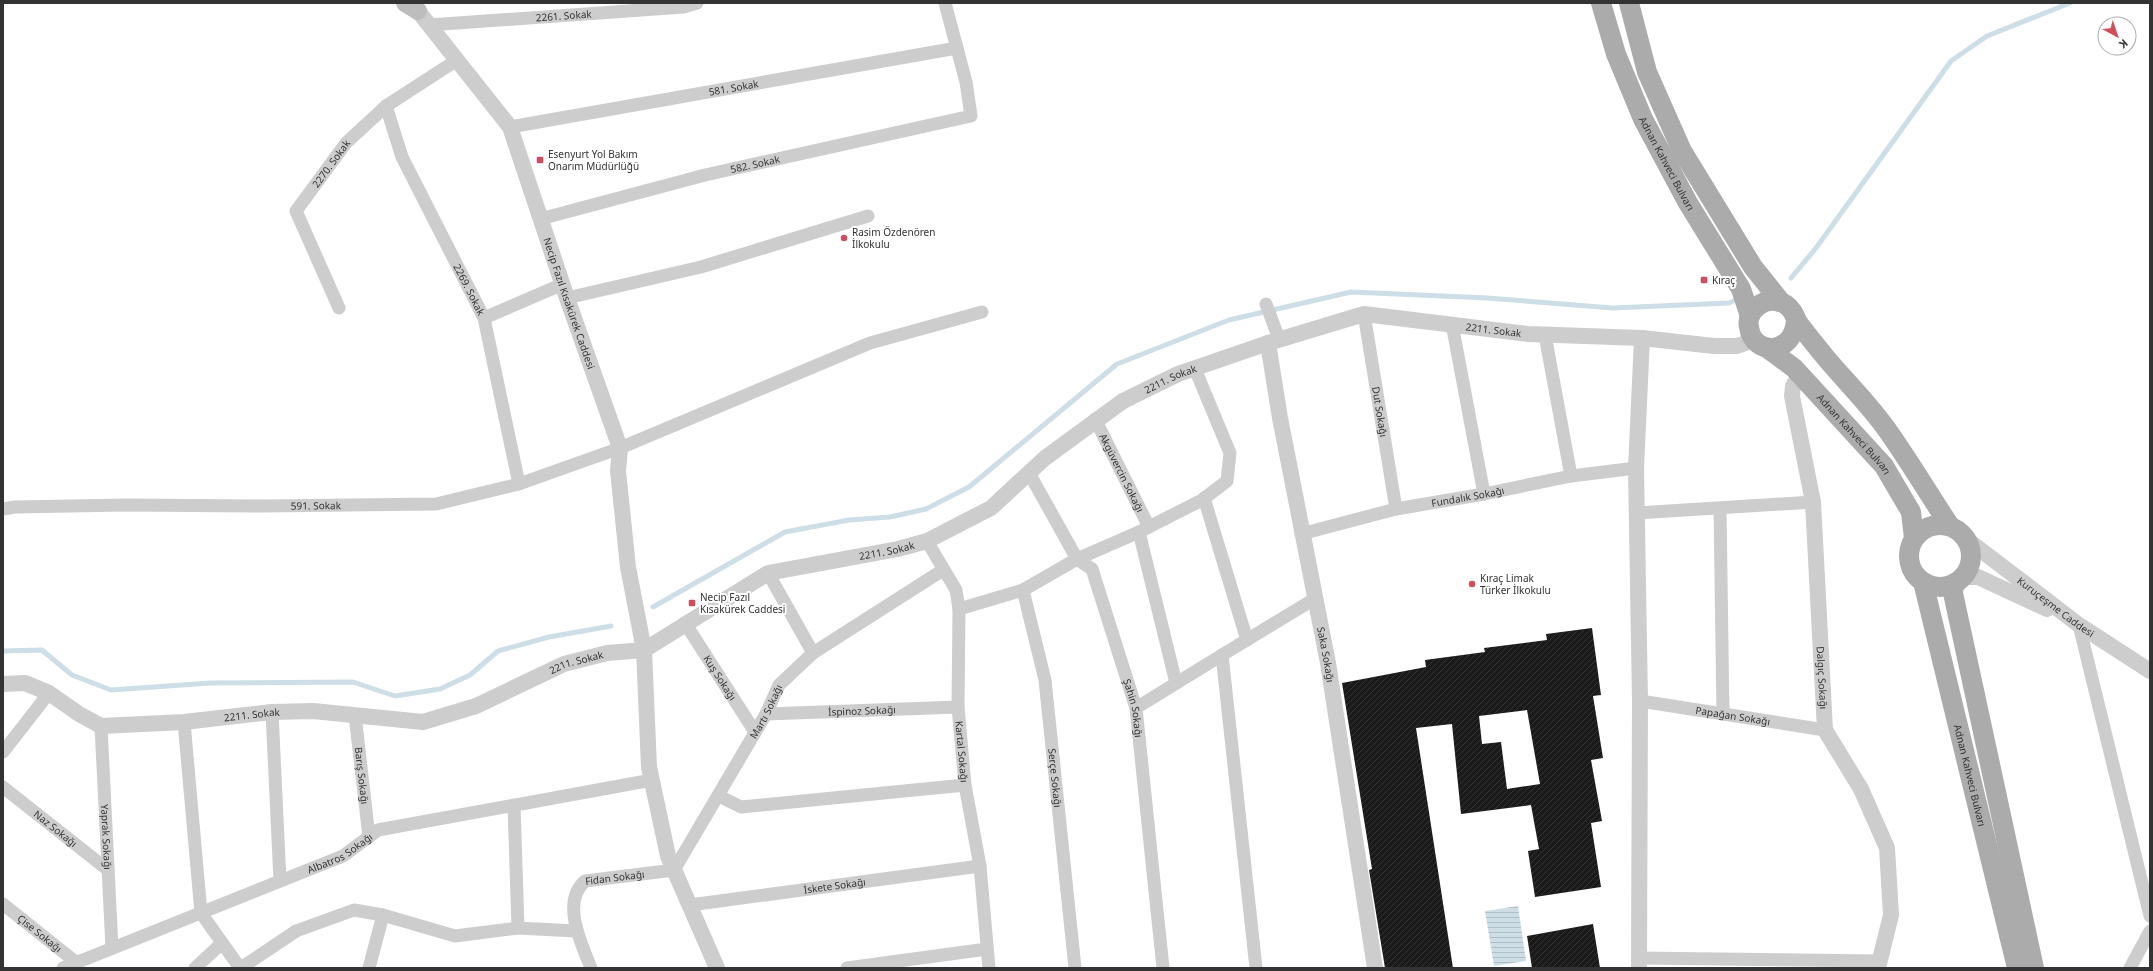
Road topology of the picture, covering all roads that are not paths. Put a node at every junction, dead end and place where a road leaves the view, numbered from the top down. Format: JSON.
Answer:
{"nodes":[{"id":1,"x":697,"y":3,"type":"edge"},
{"id":2,"x":945,"y":3,"type":"edge"},
{"id":3,"x":1601,"y":3,"type":"edge"},
{"id":4,"x":1629,"y":3,"type":"edge"},
{"id":5,"x":414,"y":5,"type":"edge"},
{"id":6,"x":429,"y":25,"type":"junction"},
{"id":7,"x":957,"y":48,"type":"junction"},
{"id":8,"x":457,"y":60,"type":"junction"},
{"id":9,"x":386,"y":106,"type":"junction"},
{"id":10,"x":510,"y":127,"type":"junction"},
{"id":11,"x":868,"y":216,"type":"dead end"},
{"id":12,"x":540,"y":219,"type":"junction"},
{"id":13,"x":565,"y":291,"type":"junction"},
{"id":14,"x":1781,"y":302,"type":"junction"},
{"id":15,"x":1266,"y":304,"type":"dead end"},
{"id":16,"x":339,"y":308,"type":"dead end"},
{"id":17,"x":982,"y":312,"type":"dead end"},
{"id":18,"x":1364,"y":314,"type":"junction"},
{"id":19,"x":1750,"y":316,"type":"junction"},
{"id":20,"x":484,"y":318,"type":"junction"},
{"id":21,"x":1796,"y":320,"type":"junction"},
{"id":22,"x":1452,"y":324,"type":"junction"},
{"id":23,"x":1545,"y":335,"type":"junction"},
{"id":24,"x":1642,"y":338,"type":"junction"},
{"id":25,"x":1273,"y":341,"type":"junction"},
{"id":26,"x":1760,"y":344,"type":"junction"},
{"id":27,"x":1195,"y":369,"type":"junction"},
{"id":28,"x":1800,"y":374,"type":"junction"},
{"id":29,"x":1095,"y":419,"type":"junction"},
{"id":30,"x":620,"y":448,"type":"junction"},
{"id":31,"x":1636,"y":468,"type":"junction"},
{"id":32,"x":1029,"y":473,"type":"junction"},
{"id":33,"x":1571,"y":476,"type":"junction"},
{"id":34,"x":519,"y":484,"type":"junction"},
{"id":35,"x":1484,"y":494,"type":"junction"},
{"id":36,"x":1204,"y":498,"type":"junction"},
{"id":37,"x":1813,"y":502,"type":"junction"},
{"id":38,"x":3,"y":509,"type":"edge"},
{"id":39,"x":1396,"y":509,"type":"junction"},
{"id":40,"x":1720,"y":509,"type":"junction"},
{"id":41,"x":1637,"y":513,"type":"junction"},
{"id":42,"x":1144,"y":529,"type":"junction"},
{"id":43,"x":1957,"y":532,"type":"junction"},
{"id":44,"x":1301,"y":534,"type":"junction"},
{"id":45,"x":1914,"y":538,"type":"junction"},
{"id":46,"x":927,"y":541,"type":"junction"},
{"id":47,"x":1077,"y":559,"type":"junction"},
{"id":48,"x":943,"y":570,"type":"junction"},
{"id":49,"x":768,"y":574,"type":"junction"},
{"id":50,"x":1958,"y":581,"type":"junction"},
{"id":51,"x":1923,"y":582,"type":"junction"},
{"id":52,"x":1023,"y":590,"type":"junction"},
{"id":53,"x":1316,"y":598,"type":"junction"},
{"id":54,"x":959,"y":609,"type":"junction"},
{"id":55,"x":685,"y":624,"type":"junction"},
{"id":56,"x":2079,"y":624,"type":"junction"},
{"id":57,"x":1247,"y":640,"type":"junction"},
{"id":58,"x":644,"y":650,"type":"junction"},
{"id":59,"x":813,"y":653,"type":"junction"},
{"id":60,"x":1222,"y":656,"type":"junction"},
{"id":61,"x":2150,"y":671,"type":"edge"},
{"id":62,"x":1176,"y":683,"type":"junction"},
{"id":63,"x":3,"y":684,"type":"edge"},
{"id":64,"x":49,"y":693,"type":"junction"},
{"id":65,"x":1640,"y":701,"type":"junction"},
{"id":66,"x":958,"y":707,"type":"junction"},
{"id":67,"x":1136,"y":708,"type":"junction"},
{"id":68,"x":272,"y":712,"type":"junction"},
{"id":69,"x":766,"y":714,"type":"junction"},
{"id":70,"x":1723,"y":714,"type":"junction"},
{"id":71,"x":355,"y":715,"type":"junction"},
{"id":72,"x":184,"y":722,"type":"junction"},
{"id":73,"x":101,"y":726,"type":"junction"},
{"id":74,"x":1825,"y":730,"type":"junction"},
{"id":75,"x":755,"y":732,"type":"junction"},
{"id":76,"x":3,"y":752,"type":"edge"},
{"id":77,"x":652,"y":780,"type":"junction"},
{"id":78,"x":965,"y":785,"type":"junction"},
{"id":79,"x":3,"y":787,"type":"edge"},
{"id":80,"x":719,"y":796,"type":"junction"},
{"id":81,"x":514,"y":805,"type":"junction"},
{"id":82,"x":369,"y":837,"type":"junction"},
{"id":83,"x":980,"y":866,"type":"junction"},
{"id":84,"x":108,"y":870,"type":"junction"},
{"id":85,"x":674,"y":870,"type":"junction"},
{"id":86,"x":280,"y":881,"type":"junction"},
{"id":87,"x":3,"y":904,"type":"edge"},
{"id":88,"x":690,"y":905,"type":"junction"},
{"id":89,"x":201,"y":913,"type":"junction"},
{"id":90,"x":383,"y":914,"type":"junction"},
{"id":91,"x":2150,"y":916,"type":"edge"},
{"id":92,"x":518,"y":928,"type":"junction"},
{"id":93,"x":576,"y":931,"type":"junction"},
{"id":94,"x":2150,"y":931,"type":"edge"},
{"id":95,"x":222,"y":943,"type":"junction"},
{"id":96,"x":112,"y":948,"type":"junction"},
{"id":97,"x":987,"y":949,"type":"junction"},
{"id":98,"x":77,"y":963,"type":"junction"},
{"id":99,"x":1639,"y":963,"type":"edge"},
{"id":100,"x":1878,"y":964,"type":"edge"},
{"id":101,"x":714,"y":967,"type":"edge"},
{"id":102,"x":2131,"y":967,"type":"edge"},
{"id":103,"x":63,"y":968,"type":"edge"},
{"id":104,"x":195,"y":968,"type":"edge"},
{"id":105,"x":241,"y":968,"type":"edge"},
{"id":106,"x":369,"y":968,"type":"edge"},
{"id":107,"x":591,"y":968,"type":"edge"},
{"id":108,"x":847,"y":968,"type":"edge"},
{"id":109,"x":989,"y":968,"type":"edge"},
{"id":110,"x":1075,"y":968,"type":"edge"},
{"id":111,"x":1163,"y":968,"type":"edge"},
{"id":112,"x":1256,"y":968,"type":"edge"},
{"id":113,"x":1374,"y":968,"type":"edge"},
{"id":114,"x":2017,"y":968,"type":"edge"},
{"id":115,"x":2034,"y":968,"type":"edge"}],
"edges":[{"from":1,"to":6,"type":"street","name":"2261. Sokak"},
{"from":2,"to":7,"type":"street"},
{"from":3,"to":19,"type":"main road","name":"Adnan Kahveci Bulvarı"},
{"from":4,"to":14,"type":"main road"},
{"from":5,"to":6,"type":"street","name":"Necip Fazıl Kısakürek Caddesi"},
{"from":6,"to":8,"type":"street","name":"Necip Fazıl Kısakürek Caddesi"},
{"from":7,"to":10,"type":"street","name":"581. Sokak"},
{"from":7,"to":12,"type":"street","name":"582. Sokak"},
{"from":8,"to":9,"type":"street","name":"2270. Sokak"},
{"from":8,"to":10,"type":"street","name":"Necip Fazıl Kısakürek Caddesi"},
{"from":9,"to":16,"type":"street","name":"2270. Sokak"},
{"from":9,"to":20,"type":"street","name":"2269. Sokak"},
{"from":10,"to":12,"type":"street","name":"Necip Fazıl Kısakürek Caddesi"},
{"from":11,"to":13,"type":"street"},
{"from":12,"to":13,"type":"street","name":"Necip Fazıl Kısakürek Caddesi"},
{"from":13,"to":20,"type":"street"},
{"from":13,"to":30,"type":"street","name":"Necip Fazıl Kısakürek Caddesi"},
{"from":14,"to":19,"type":"main road"},
{"from":14,"to":21,"type":"main road"},
{"from":15,"to":25,"type":"street"},
{"from":17,"to":30,"type":"street","name":"591. Sokak"},
{"from":18,"to":22,"type":"street","name":"2211. Sokak"},
{"from":18,"to":25,"type":"street","name":"2211. Sokak"},
{"from":18,"to":39,"type":"street","name":"Dut Sokağı"},
{"from":19,"to":26,"type":"main road"},
{"from":20,"to":34,"type":"street","name":"2269. Sokak"},
{"from":21,"to":26,"type":"main road"},
{"from":21,"to":43,"type":"main road"},
{"from":22,"to":23,"type":"street","name":"2211. Sokak"},
{"from":22,"to":35,"type":"street"},
{"from":23,"to":24,"type":"street","name":"2211. Sokak"},
{"from":23,"to":33,"type":"street"},
{"from":24,"to":26,"type":"street","name":"2211. Sokak"},
{"from":24,"to":31,"type":"street"},
{"from":25,"to":27,"type":"street","name":"2211. Sokak"},
{"from":25,"to":44,"type":"street","name":"Saka Sokağı"},
{"from":26,"to":28,"type":"main road","name":"Adnan Kahveci Bulvarı"},
{"from":27,"to":29,"type":"street","name":"2211. Sokak"},
{"from":27,"to":36,"type":"street"},
{"from":28,"to":37,"type":"street","name":"Dalgıç Sokağı"},
{"from":28,"to":45,"type":"main road","name":"Adnan Kahveci Bulvarı"},
{"from":29,"to":32,"type":"street","name":"2211. Sokak"},
{"from":29,"to":42,"type":"street","name":"Akgüvercin Sokağı"},
{"from":30,"to":34,"type":"street","name":"591. Sokak"},
{"from":30,"to":58,"type":"street","name":"Necip Fazıl Kısakürek Caddesi"},
{"from":31,"to":33,"type":"street","name":"Fundalık Sokağı"},
{"from":31,"to":41,"type":"street"},
{"from":32,"to":46,"type":"street","name":"2211. Sokak"},
{"from":32,"to":47,"type":"street","name":"Şahin Sokağı"},
{"from":33,"to":35,"type":"street","name":"Fundalık Sokağı"},
{"from":34,"to":38,"type":"street","name":"591. Sokak"},
{"from":35,"to":39,"type":"street","name":"Fundalık Sokağı"},
{"from":36,"to":42,"type":"street"},
{"from":36,"to":57,"type":"street"},
{"from":37,"to":40,"type":"street"},
{"from":37,"to":74,"type":"street","name":"Dalgıç Sokağı"},
{"from":39,"to":44,"type":"street","name":"Fundalık Sokağı"},
{"from":40,"to":41,"type":"street"},
{"from":40,"to":70,"type":"street"},
{"from":41,"to":65,"type":"street"},
{"from":42,"to":47,"type":"street"},
{"from":42,"to":62,"type":"street","name":"Akgüvercin Sokağı"},
{"from":43,"to":45,"type":"main road"},
{"from":43,"to":50,"type":"main road"},
{"from":43,"to":56,"type":"street","name":"Kuruçeşme Caddesi"},
{"from":44,"to":53,"type":"street","name":"Saka Sokağı"},
{"from":45,"to":51,"type":"main road"},
{"from":46,"to":48,"type":"street","name":"Kartal Sokağı"},
{"from":46,"to":49,"type":"street","name":"2211. Sokak"},
{"from":47,"to":52,"type":"street"},
{"from":47,"to":67,"type":"street","name":"Şahin Sokağı"},
{"from":48,"to":54,"type":"street","name":"Kartal Sokağı"},
{"from":48,"to":59,"type":"street","name":"Martı Sokağı"},
{"from":49,"to":55,"type":"street","name":"2211. Sokak"},
{"from":49,"to":59,"type":"street"},
{"from":50,"to":51,"type":"main road"},
{"from":50,"to":56,"type":"street"},
{"from":50,"to":115,"type":"main road"},
{"from":51,"to":114,"type":"main road","name":"Adnan Kahveci Bulvarı"},
{"from":52,"to":54,"type":"street"},
{"from":52,"to":110,"type":"street","name":"Serçe Sokağı"},
{"from":53,"to":57,"type":"street"},
{"from":53,"to":113,"type":"street","name":"Saka Sokağı"},
{"from":54,"to":66,"type":"street","name":"Kartal Sokağı"},
{"from":55,"to":58,"type":"street","name":"2211. Sokak"},
{"from":55,"to":75,"type":"street","name":"Kuş Sokağı"},
{"from":56,"to":61,"type":"street","name":"Kuruçeşme Caddesi"},
{"from":56,"to":91,"type":"street"},
{"from":57,"to":60,"type":"street"},
{"from":58,"to":71,"type":"street","name":"2211. Sokak"},
{"from":58,"to":77,"type":"street","name":"Necip Fazıl Kısakürek Caddesi"},
{"from":59,"to":69,"type":"street","name":"Martı Sokağı"},
{"from":60,"to":62,"type":"street"},
{"from":60,"to":112,"type":"street"},
{"from":62,"to":67,"type":"street"},
{"from":63,"to":64,"type":"street"},
{"from":64,"to":73,"type":"street"},
{"from":64,"to":76,"type":"street"},
{"from":65,"to":70,"type":"street","name":"Papağan Sokağı"},
{"from":65,"to":99,"type":"street"},
{"from":66,"to":69,"type":"street","name":"İspinoz Sokağı"},
{"from":66,"to":78,"type":"street","name":"Kartal Sokağı"},
{"from":67,"to":111,"type":"street","name":"Şahin Sokağı"},
{"from":68,"to":71,"type":"street","name":"2211. Sokak"},
{"from":68,"to":72,"type":"street","name":"2211. Sokak"},
{"from":68,"to":86,"type":"street"},
{"from":69,"to":75,"type":"street","name":"Martı Sokağı"},
{"from":70,"to":74,"type":"street","name":"Papağan Sokağı"},
{"from":71,"to":82,"type":"street","name":"Barış Sokağı"},
{"from":72,"to":73,"type":"street","name":"2211. Sokak"},
{"from":72,"to":89,"type":"street"},
{"from":73,"to":84,"type":"street","name":"Yaprak Sokağı"},
{"from":74,"to":100,"type":"street","name":"Dalgıç Sokağı"},
{"from":75,"to":80,"type":"street","name":"Martı Sokağı"},
{"from":77,"to":81,"type":"street","name":"Albatros Sokağı"},
{"from":77,"to":85,"type":"street","name":"Necip Fazıl Kısakürek Caddesi"},
{"from":78,"to":80,"type":"street"},
{"from":78,"to":83,"type":"street","name":"Kartal Sokağı"},
{"from":79,"to":84,"type":"street","name":"Naz Sokağı"},
{"from":80,"to":85,"type":"street","name":"Martı Sokağı"},
{"from":81,"to":82,"type":"street","name":"Albatros Sokağı"},
{"from":81,"to":92,"type":"street"},
{"from":82,"to":86,"type":"street","name":"Albatros Sokağı"},
{"from":83,"to":88,"type":"street","name":"İskete Sokağı"},
{"from":83,"to":97,"type":"street","name":"Kartal Sokağı"},
{"from":84,"to":96,"type":"street","name":"Yaprak Sokağı"},
{"from":85,"to":88,"type":"street","name":"Necip Fazıl Kısakürek Caddesi"},
{"from":85,"to":93,"type":"street","name":"Fidan Sokağı"},
{"from":86,"to":89,"type":"street","name":"Albatros Sokağı"},
{"from":87,"to":98,"type":"street","name":"Çise Sokağı"},
{"from":88,"to":101,"type":"street","name":"Necip Fazıl Kısakürek Caddesi"},
{"from":89,"to":95,"type":"street"},
{"from":89,"to":96,"type":"street","name":"Albatros Sokağı"},
{"from":90,"to":92,"type":"street"},
{"from":90,"to":105,"type":"street"},
{"from":90,"to":106,"type":"street"},
{"from":92,"to":93,"type":"street"},
{"from":93,"to":107,"type":"street","name":"Fidan Sokağı"},
{"from":94,"to":102,"type":"street"},
{"from":95,"to":104,"type":"street"},
{"from":95,"to":105,"type":"street"},
{"from":96,"to":98,"type":"street","name":"Albatros Sokağı"},
{"from":97,"to":108,"type":"street"},
{"from":97,"to":109,"type":"street","name":"Kartal Sokağı"},
{"from":98,"to":103,"type":"street","name":"Albatros Sokağı"},
{"from":99,"to":100,"type":"street"}]}
